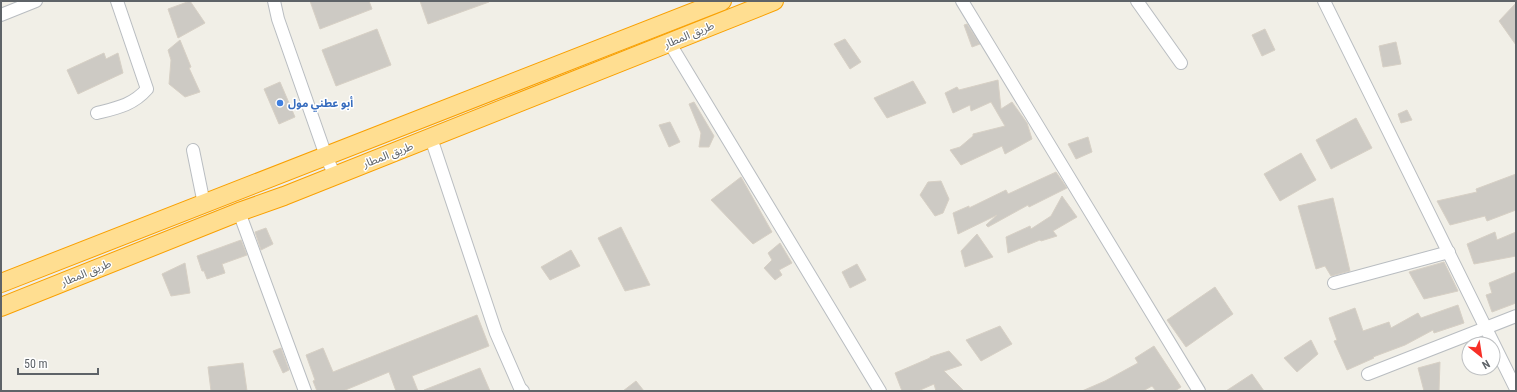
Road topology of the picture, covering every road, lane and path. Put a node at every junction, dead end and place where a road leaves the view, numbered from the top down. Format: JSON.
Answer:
{"nodes":[{"id":1,"x":36,"y":1,"type":"edge"},
{"id":2,"x":117,"y":1,"type":"edge"},
{"id":3,"x":267,"y":1,"type":"edge"},
{"id":4,"x":274,"y":1,"type":"edge"},
{"id":5,"x":722,"y":1,"type":"edge"},
{"id":6,"x":774,"y":1,"type":"edge"},
{"id":7,"x":962,"y":1,"type":"edge"},
{"id":8,"x":1137,"y":1,"type":"edge"},
{"id":9,"x":1324,"y":1,"type":"edge"},
{"id":10,"x":1,"y":15,"type":"edge"},
{"id":11,"x":278,"y":19,"type":"junction"},
{"id":12,"x":669,"y":42,"type":"junction"},
{"id":13,"x":1181,"y":63,"type":"dead end"},
{"id":14,"x":98,"y":113,"type":"dead end"},
{"id":15,"x":431,"y":138,"type":"junction"},
{"id":16,"x":193,"y":150,"type":"dead end"},
{"id":17,"x":326,"y":156,"type":"junction"},
{"id":18,"x":335,"y":176,"type":"junction"},
{"id":19,"x":204,"y":204,"type":"junction"},
{"id":20,"x":239,"y":212,"type":"junction"},
{"id":21,"x":1449,"y":252,"type":"junction"},
{"id":22,"x":1,"y":283,"type":"edge"},
{"id":23,"x":1334,"y":283,"type":"dead end"},
{"id":24,"x":1,"y":307,"type":"edge"},
{"id":25,"x":1516,"y":316,"type":"edge"},
{"id":26,"x":1487,"y":327,"type":"junction"},
{"id":27,"x":1368,"y":374,"type":"dead end"},
{"id":28,"x":1516,"y":389,"type":"edge"},
{"id":29,"x":305,"y":391,"type":"edge"},
{"id":30,"x":523,"y":391,"type":"edge"},
{"id":31,"x":880,"y":391,"type":"edge"},
{"id":32,"x":1199,"y":391,"type":"edge"}],
"edges":[{"from":1,"to":10,"type":"street"},
{"from":2,"to":14,"type":"street"},
{"from":3,"to":11,"type":"street"},
{"from":4,"to":11,"type":"street"},
{"from":5,"to":17,"type":"highway","name":"طريق المطار"},
{"from":6,"to":12,"type":"highway","name":"طريق المطار"},
{"from":7,"to":32,"type":"street"},
{"from":8,"to":13,"type":"street"},
{"from":9,"to":21,"type":"street"},
{"from":11,"to":17,"type":"street"},
{"from":12,"to":15,"type":"highway","name":"طريق المطار"},
{"from":12,"to":31,"type":"street"},
{"from":15,"to":18,"type":"highway","name":"طريق المطار"},
{"from":15,"to":30,"type":"street"},
{"from":16,"to":19,"type":"street"},
{"from":17,"to":18,"type":"street"},
{"from":17,"to":19,"type":"highway","name":"طريق المطار"},
{"from":18,"to":20,"type":"highway","name":"طريق المطار"},
{"from":19,"to":22,"type":"highway","name":"طريق المطار"},
{"from":20,"to":24,"type":"highway","name":"طريق المطار"},
{"from":20,"to":29,"type":"street"},
{"from":21,"to":23,"type":"street"},
{"from":21,"to":26,"type":"street"},
{"from":25,"to":26,"type":"street"},
{"from":26,"to":27,"type":"street"},
{"from":26,"to":28,"type":"street"}]}
